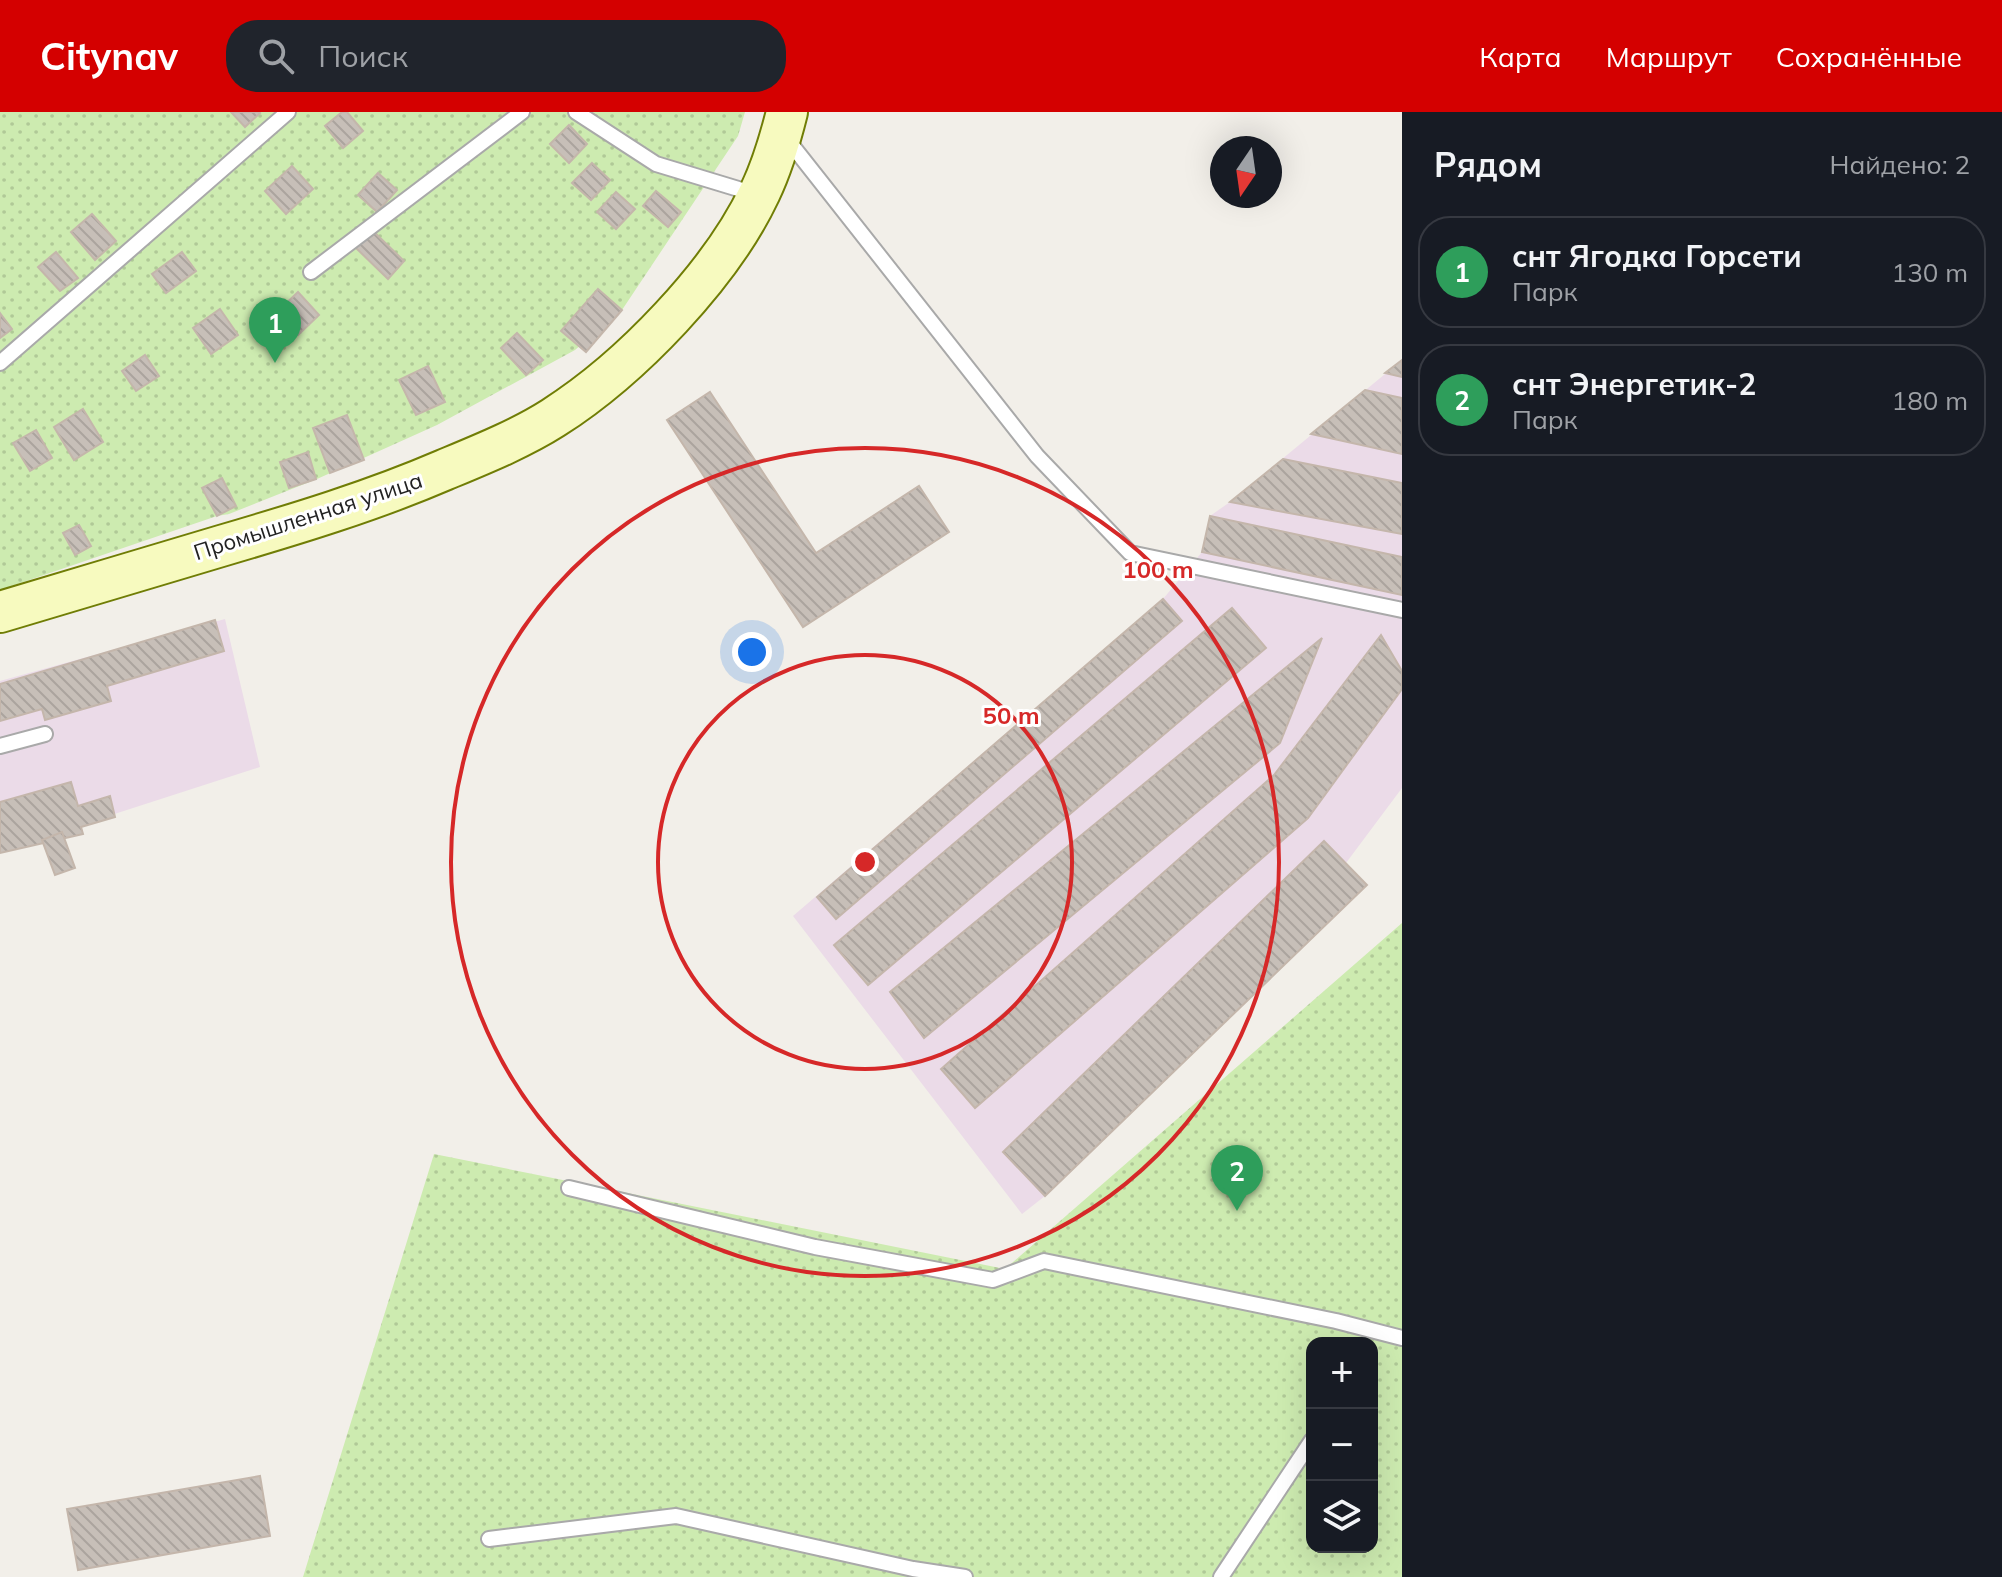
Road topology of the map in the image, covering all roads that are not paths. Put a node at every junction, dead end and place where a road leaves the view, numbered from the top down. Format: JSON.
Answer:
{"nodes":[{"id":1,"x":288,"y":112,"type":"edge"},
{"id":2,"x":522,"y":112,"type":"edge"},
{"id":3,"x":576,"y":112,"type":"edge"},
{"id":4,"x":784,"y":122,"type":"edge"},
{"id":5,"x":759,"y":195,"type":"junction"},
{"id":6,"x":311,"y":272,"type":"dead end"},
{"id":7,"x":0,"y":363,"type":"edge"},
{"id":8,"x":1402,"y":610,"type":"edge"},
{"id":9,"x":0,"y":612,"type":"edge"},
{"id":10,"x":45,"y":734,"type":"dead end"},
{"id":11,"x":0,"y":746,"type":"edge"},
{"id":12,"x":569,"y":1188,"type":"dead end"},
{"id":13,"x":1373,"y":1337,"type":"edge"},
{"id":14,"x":1378,"y":1338,"type":"edge"},
{"id":15,"x":1402,"y":1338,"type":"edge"},
{"id":16,"x":1306,"y":1449,"type":"edge"},
{"id":17,"x":489,"y":1539,"type":"dead end"},
{"id":18,"x":965,"y":1577,"type":"edge"},
{"id":19,"x":1221,"y":1577,"type":"edge"}],
"edges":[{"from":1,"to":7,"type":"lane"},
{"from":2,"to":6,"type":"lane"},
{"from":3,"to":5,"type":"lane"},
{"from":4,"to":5,"type":"main road","name":"Промышленная улица"},
{"from":4,"to":8,"type":"lane"},
{"from":5,"to":9,"type":"main road","name":"Промышленная улица"},
{"from":10,"to":11,"type":"lane"},
{"from":12,"to":13,"type":"lane"},
{"from":14,"to":15,"type":"lane"},
{"from":16,"to":19,"type":"lane"},
{"from":17,"to":18,"type":"lane"}]}
